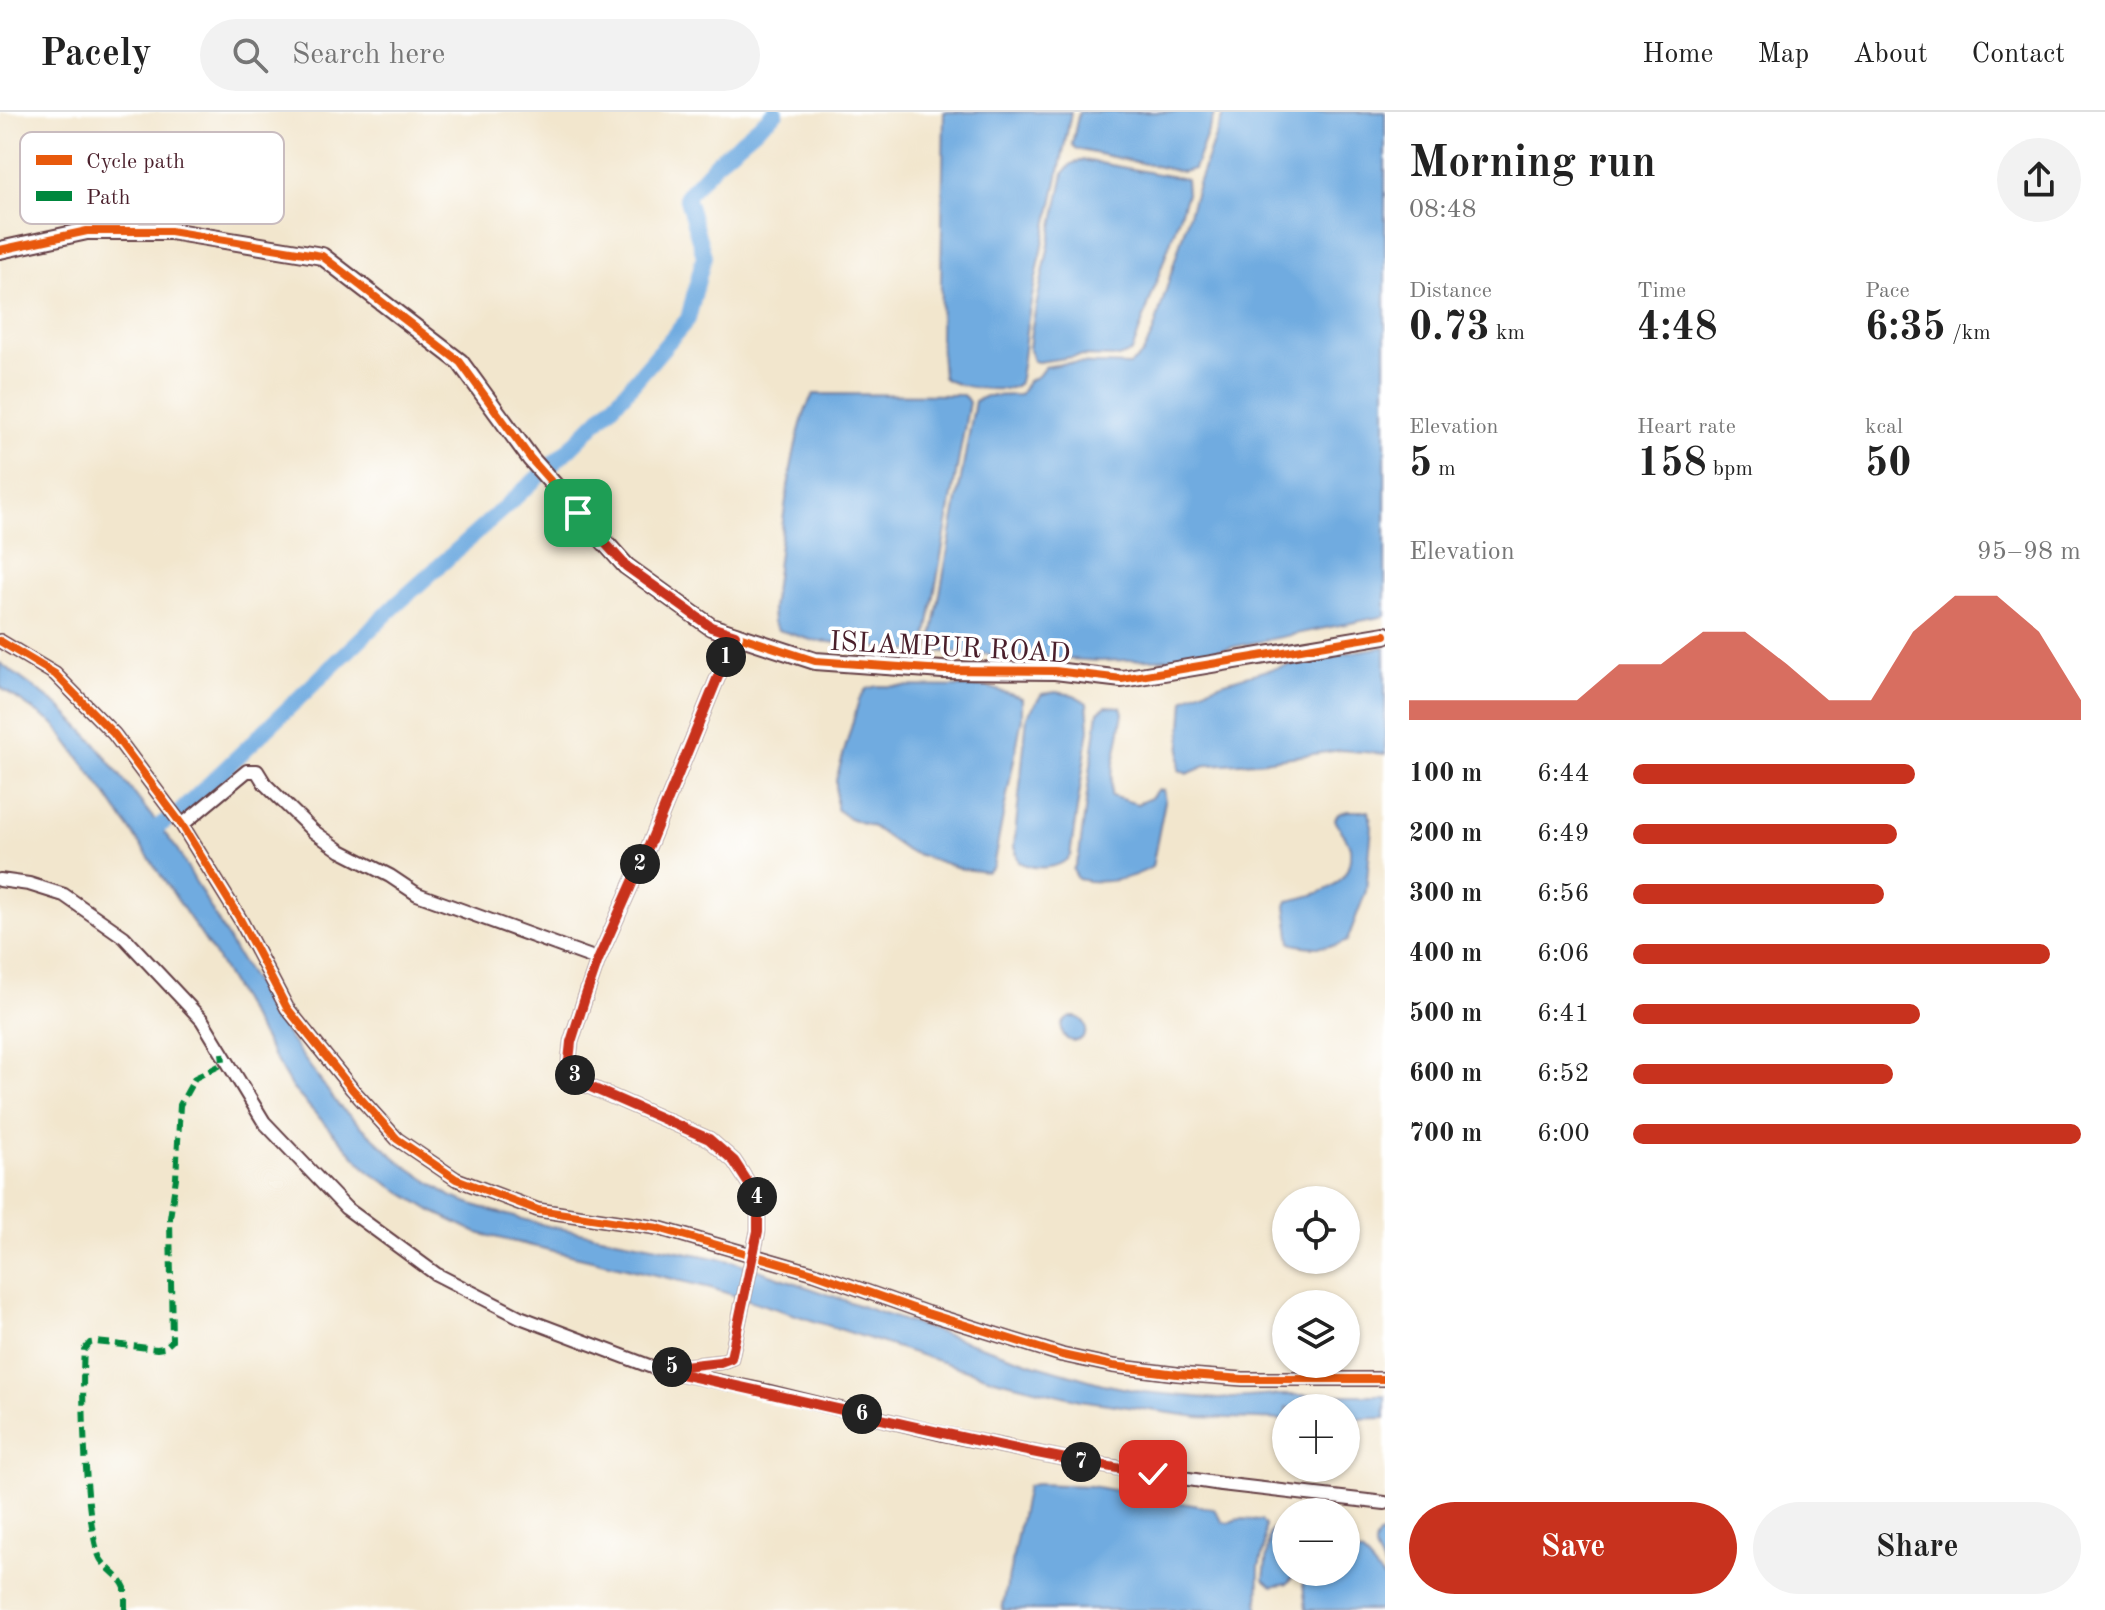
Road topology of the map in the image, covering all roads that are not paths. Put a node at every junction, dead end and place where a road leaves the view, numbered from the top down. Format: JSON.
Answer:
{"nodes":[{"id":1,"x":0,"y":250,"type":"edge"},
{"id":2,"x":735,"y":635,"type":"junction"},
{"id":3,"x":1385,"y":635,"type":"edge"},
{"id":4,"x":0,"y":641,"type":"edge"},
{"id":5,"x":182,"y":825,"type":"junction"},
{"id":6,"x":0,"y":880,"type":"edge"},
{"id":7,"x":591,"y":957,"type":"dead end"},
{"id":8,"x":752,"y":1256,"type":"junction"},
{"id":9,"x":657,"y":1369,"type":"junction"},
{"id":10,"x":1385,"y":1379,"type":"edge"},
{"id":11,"x":1385,"y":1503,"type":"edge"}],
"edges":[{"from":1,"to":2,"type":"street","name":"ISLAMPUR ROAD"},
{"from":2,"to":3,"type":"street","name":"ISLAMPUR ROAD"},
{"from":2,"to":8,"type":"street"},
{"from":4,"to":5,"type":"street"},
{"from":5,"to":7,"type":"street"},
{"from":5,"to":8,"type":"street"},
{"from":6,"to":9,"type":"street"},
{"from":8,"to":9,"type":"street"},
{"from":8,"to":10,"type":"street"},
{"from":9,"to":11,"type":"street"}]}
